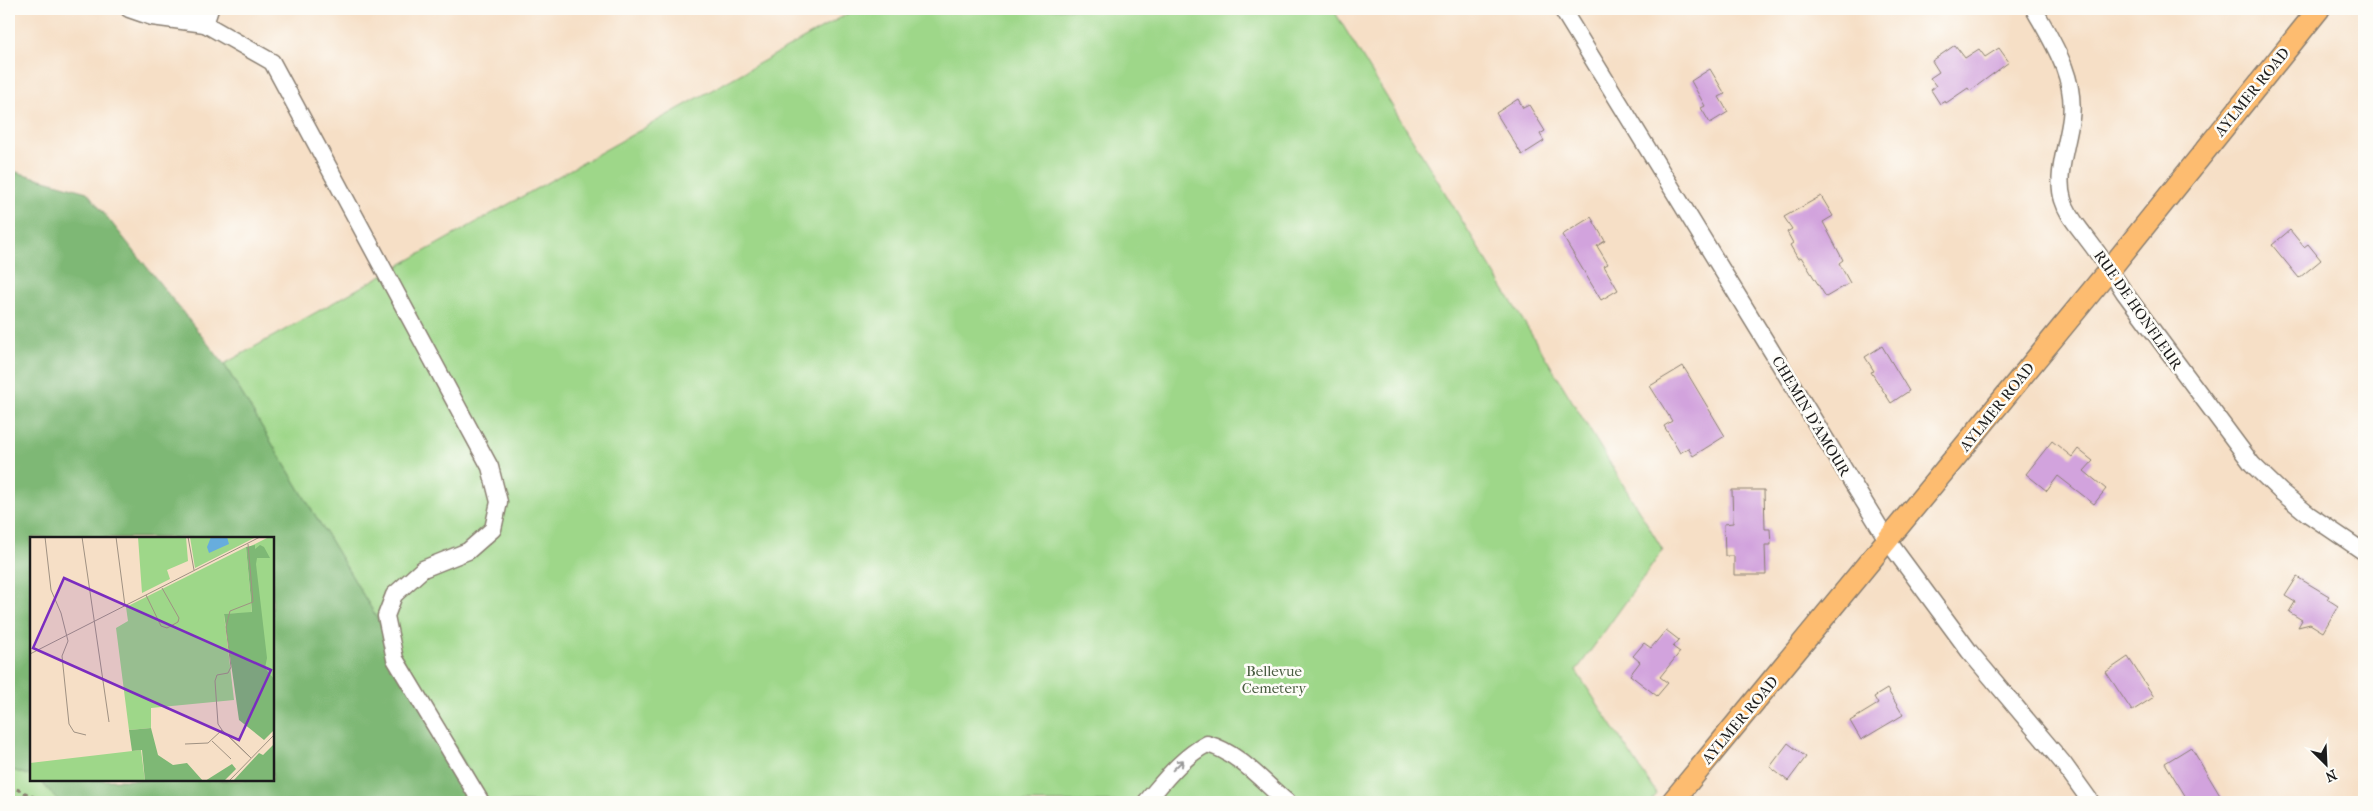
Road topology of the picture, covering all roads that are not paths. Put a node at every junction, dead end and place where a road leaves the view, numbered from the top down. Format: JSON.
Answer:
{"nodes":[{"id":1,"x":129,"y":9,"type":"edge"},
{"id":2,"x":186,"y":9,"type":"edge"},
{"id":3,"x":1562,"y":9,"type":"edge"},
{"id":4,"x":2034,"y":9,"type":"edge"},
{"id":5,"x":2319,"y":9,"type":"edge"},
{"id":6,"x":208,"y":16,"type":"edge"},
{"id":7,"x":2110,"y":269,"type":"junction"},
{"id":8,"x":1888,"y":541,"type":"junction"},
{"id":9,"x":2364,"y":552,"type":"edge"},
{"id":10,"x":1675,"y":801,"type":"edge"},
{"id":11,"x":481,"y":802,"type":"edge"},
{"id":12,"x":1146,"y":802,"type":"edge"},
{"id":13,"x":1287,"y":802,"type":"edge"},
{"id":14,"x":2091,"y":802,"type":"edge"}],
"edges":[{"from":1,"to":6,"type":"street"},
{"from":2,"to":6,"type":"street"},
{"from":3,"to":8,"type":"street","name":"CHEMIN D'AMOUR"},
{"from":4,"to":7,"type":"street","name":"RUE DE HONFLEUR"},
{"from":5,"to":7,"type":"main road","name":"AYLMER ROAD"},
{"from":6,"to":11,"type":"street"},
{"from":7,"to":8,"type":"main road","name":"AYLMER ROAD"},
{"from":7,"to":9,"type":"street","name":"RUE DE HONFLEUR"},
{"from":8,"to":10,"type":"main road","name":"AYLMER ROAD"},
{"from":8,"to":14,"type":"street","name":"CHEMIN D'AMOUR"},
{"from":12,"to":13,"type":"street","one_way":true}]}
